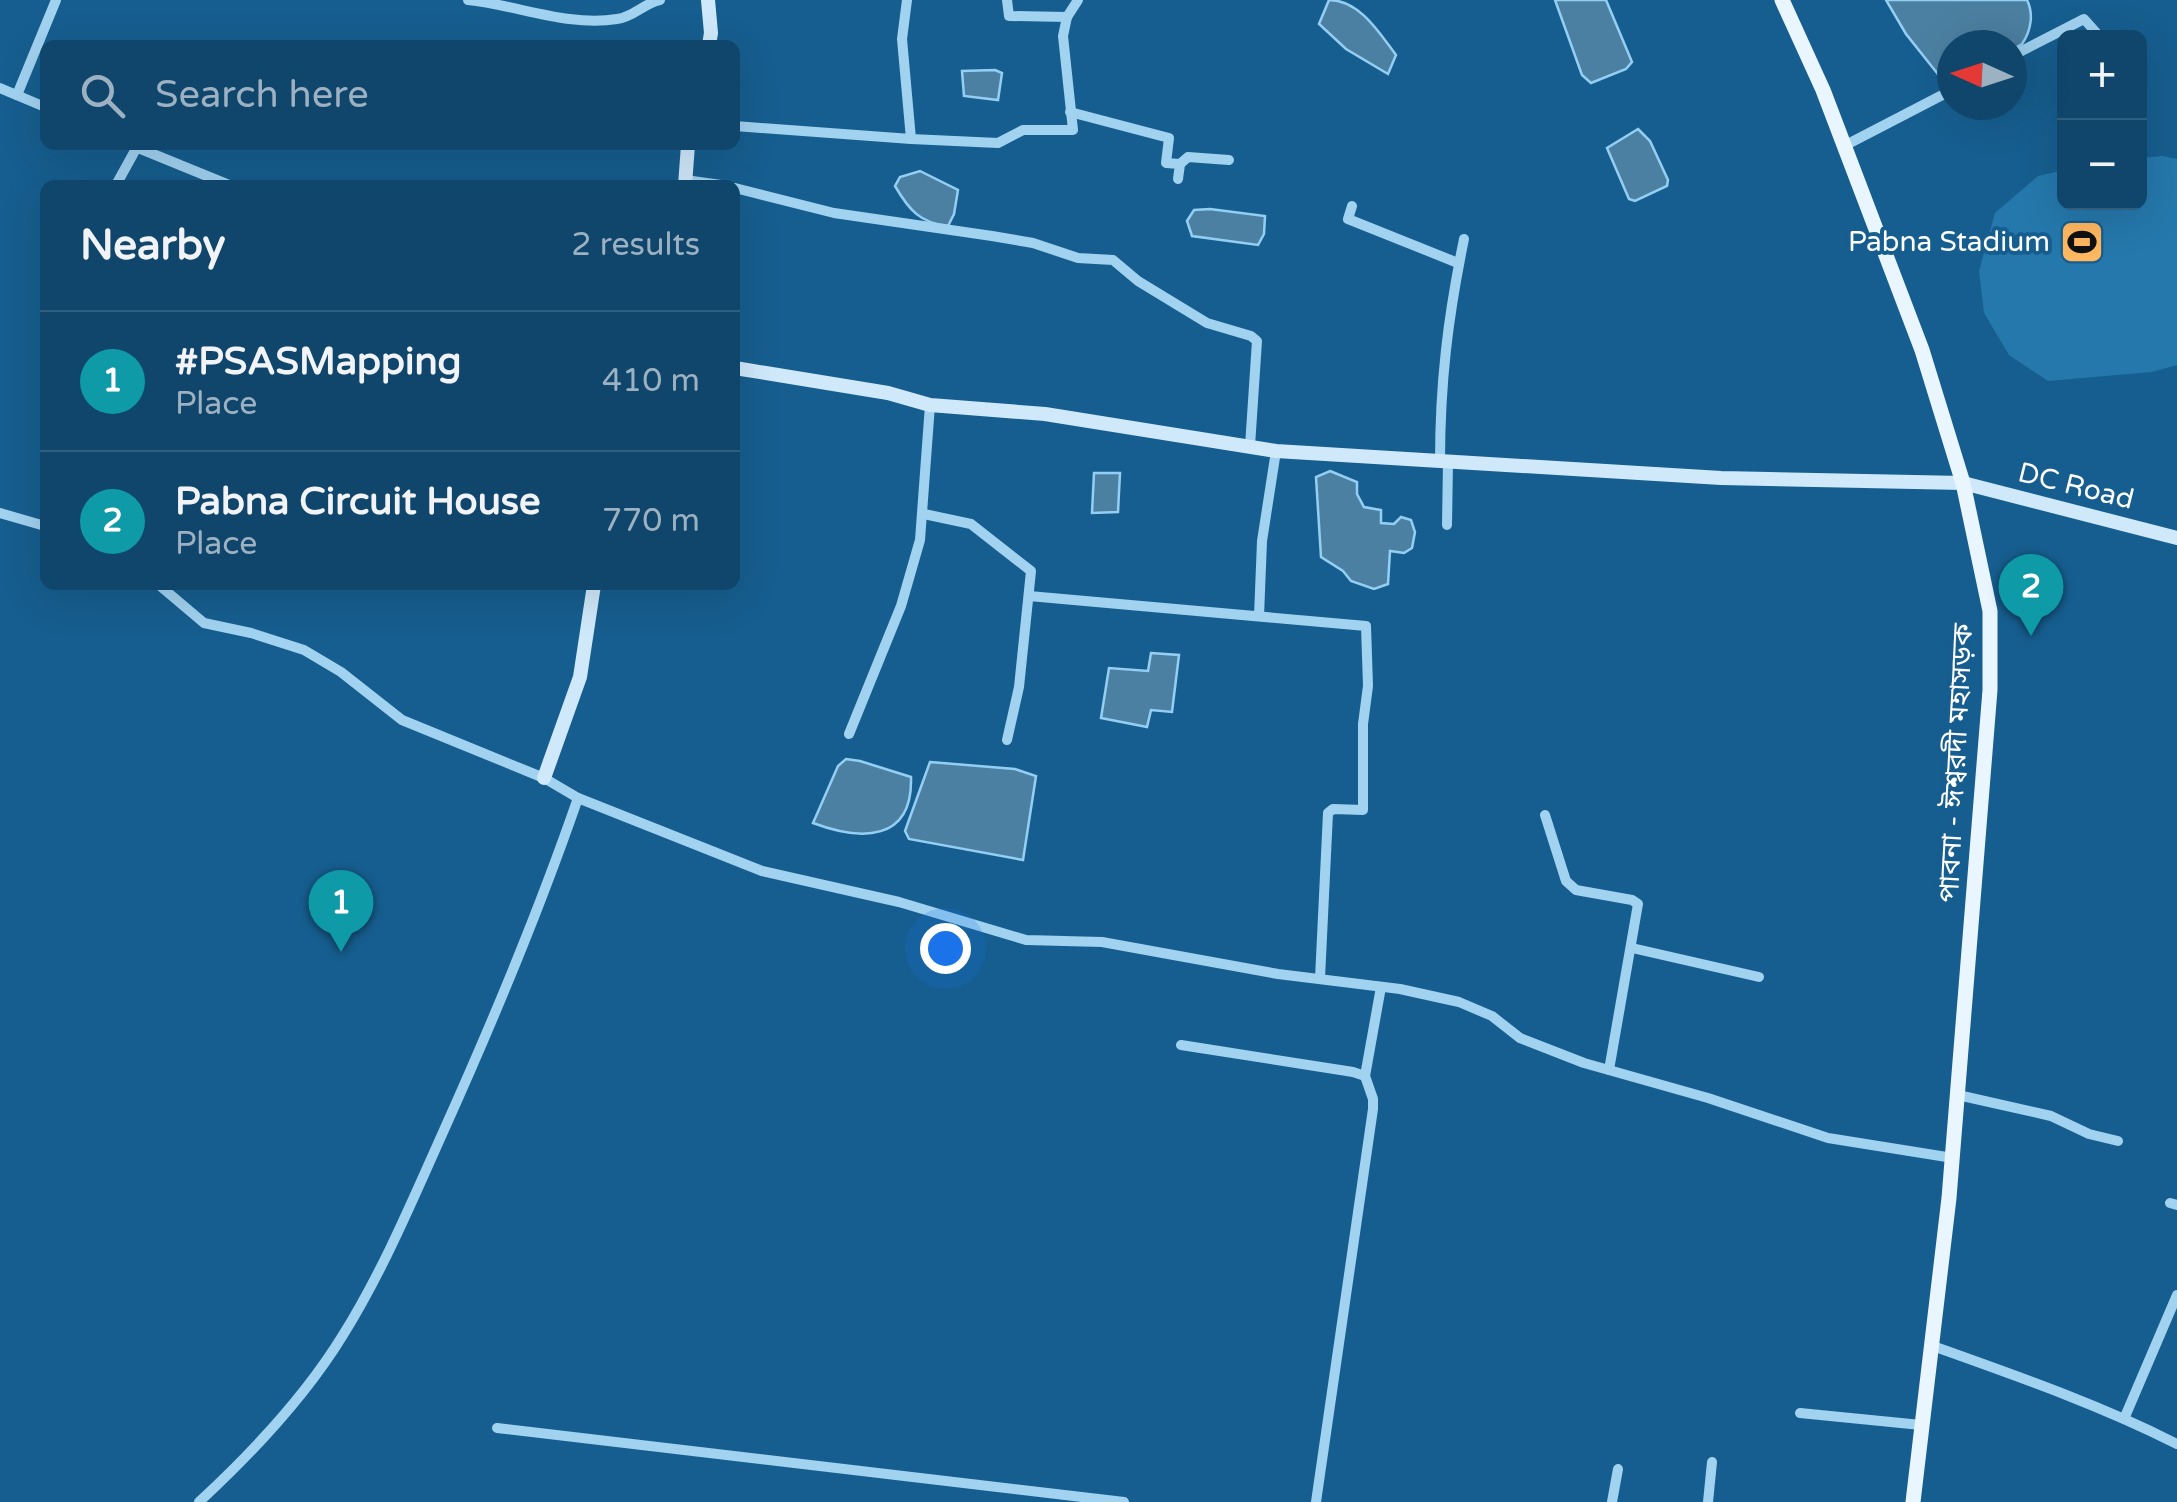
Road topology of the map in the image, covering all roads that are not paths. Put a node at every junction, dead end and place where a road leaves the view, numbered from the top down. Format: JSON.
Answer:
{"nodes":[{"id":1,"x":56,"y":0,"type":"edge"},
{"id":2,"x":468,"y":0,"type":"edge"},
{"id":3,"x":660,"y":0,"type":"edge"},
{"id":4,"x":708,"y":0,"type":"edge"},
{"id":5,"x":907,"y":0,"type":"edge"},
{"id":6,"x":1008,"y":0,"type":"edge"},
{"id":7,"x":1078,"y":0,"type":"edge"},
{"id":8,"x":1782,"y":0,"type":"edge"},
{"id":9,"x":1067,"y":17,"type":"junction"},
{"id":10,"x":2063,"y":30,"type":"edge"},
{"id":11,"x":2094,"y":30,"type":"edge"},
{"id":12,"x":2057,"y":33,"type":"edge"},
{"id":13,"x":710,"y":40,"type":"edge"},
{"id":14,"x":2027,"y":48,"type":"edge"},
{"id":15,"x":0,"y":88,"type":"edge"},
{"id":16,"x":18,"y":95,"type":"junction"},
{"id":17,"x":1937,"y":98,"type":"edge"},
{"id":18,"x":40,"y":105,"type":"edge"},
{"id":19,"x":1070,"y":112,"type":"junction"},
{"id":20,"x":740,"y":126,"type":"edge"},
{"id":21,"x":910,"y":138,"type":"junction"},
{"id":22,"x":1844,"y":146,"type":"junction"},
{"id":23,"x":132,"y":150,"type":"edge"},
{"id":24,"x":144,"y":150,"type":"edge"},
{"id":25,"x":688,"y":150,"type":"edge"},
{"id":26,"x":1229,"y":160,"type":"dead end"},
{"id":27,"x":1180,"y":164,"type":"junction"},
{"id":28,"x":1178,"y":179,"type":"dead end"},
{"id":29,"x":118,"y":180,"type":"edge"},
{"id":30,"x":217,"y":180,"type":"edge"},
{"id":31,"x":685,"y":180,"type":"edge"},
{"id":32,"x":740,"y":189,"type":"edge"},
{"id":33,"x":1352,"y":206,"type":"dead end"},
{"id":34,"x":1464,"y":239,"type":"dead end"},
{"id":35,"x":1458,"y":264,"type":"junction"},
{"id":36,"x":740,"y":369,"type":"edge"},
{"id":37,"x":930,"y":405,"type":"junction"},
{"id":38,"x":1250,"y":446,"type":"junction"},
{"id":39,"x":1276,"y":451,"type":"junction"},
{"id":40,"x":1444,"y":462,"type":"junction"},
{"id":41,"x":1962,"y":483,"type":"junction"},
{"id":42,"x":0,"y":513,"type":"edge"},
{"id":43,"x":924,"y":514,"type":"junction"},
{"id":44,"x":40,"y":525,"type":"edge"},
{"id":45,"x":1447,"y":526,"type":"dead end"},
{"id":46,"x":2177,"y":538,"type":"edge"},
{"id":47,"x":164,"y":590,"type":"edge"},
{"id":48,"x":593,"y":590,"type":"edge"},
{"id":49,"x":1029,"y":596,"type":"junction"},
{"id":50,"x":1260,"y":616,"type":"junction"},
{"id":51,"x":848,"y":734,"type":"dead end"},
{"id":52,"x":1006,"y":740,"type":"dead end"},
{"id":53,"x":544,"y":778,"type":"junction"},
{"id":54,"x":578,"y":798,"type":"junction"},
{"id":55,"x":1544,"y":815,"type":"dead end"},
{"id":56,"x":1632,"y":948,"type":"junction"},
{"id":57,"x":1320,"y":978,"type":"junction"},
{"id":58,"x":1760,"y":978,"type":"dead end"},
{"id":59,"x":1381,"y":987,"type":"junction"},
{"id":60,"x":1180,"y":1045,"type":"dead end"},
{"id":61,"x":1609,"y":1070,"type":"junction"},
{"id":62,"x":1366,"y":1076,"type":"junction"},
{"id":63,"x":1958,"y":1095,"type":"junction"},
{"id":64,"x":2118,"y":1141,"type":"dead end"},
{"id":65,"x":1953,"y":1158,"type":"junction"},
{"id":66,"x":2176,"y":1299,"type":"edge"},
{"id":67,"x":1930,"y":1346,"type":"junction"},
{"id":68,"x":1800,"y":1413,"type":"dead end"},
{"id":69,"x":2124,"y":1419,"type":"junction"},
{"id":70,"x":1920,"y":1425,"type":"junction"},
{"id":71,"x":497,"y":1428,"type":"dead end"},
{"id":72,"x":2177,"y":1444,"type":"edge"},
{"id":73,"x":1712,"y":1462,"type":"dead end"},
{"id":74,"x":1618,"y":1469,"type":"dead end"},
{"id":75,"x":199,"y":1502,"type":"edge"},
{"id":76,"x":1124,"y":1502,"type":"edge"},
{"id":77,"x":1316,"y":1502,"type":"edge"},
{"id":78,"x":1612,"y":1502,"type":"edge"},
{"id":79,"x":1708,"y":1502,"type":"edge"},
{"id":80,"x":1913,"y":1502,"type":"edge"}],
"edges":[{"from":1,"to":16,"type":"street"},
{"from":2,"to":3,"type":"street"},
{"from":4,"to":13,"type":"street"},
{"from":5,"to":21,"type":"street"},
{"from":6,"to":9,"type":"street"},
{"from":7,"to":9,"type":"street"},
{"from":8,"to":22,"type":"main road","name":"পাবনা - ঈশ্বরদী মহাসড়ক"},
{"from":9,"to":19,"type":"street"},
{"from":10,"to":11,"type":"street"},
{"from":12,"to":14,"type":"street"},
{"from":15,"to":16,"type":"street"},
{"from":16,"to":18,"type":"street"},
{"from":17,"to":22,"type":"street"},
{"from":19,"to":21,"type":"street"},
{"from":19,"to":27,"type":"street"},
{"from":20,"to":21,"type":"street"},
{"from":22,"to":41,"type":"main road","name":"পাবনা - ঈশ্বরদী মহাসড়ক"},
{"from":23,"to":29,"type":"street"},
{"from":24,"to":30,"type":"street"},
{"from":25,"to":31,"type":"street"},
{"from":26,"to":27,"type":"street"},
{"from":27,"to":28,"type":"street"},
{"from":32,"to":38,"type":"street"},
{"from":33,"to":35,"type":"street"},
{"from":34,"to":35,"type":"street"},
{"from":35,"to":40,"type":"street"},
{"from":36,"to":37,"type":"street","name":"DC Road"},
{"from":37,"to":38,"type":"street","name":"DC Road"},
{"from":37,"to":43,"type":"street"},
{"from":38,"to":39,"type":"street","name":"DC Road"},
{"from":39,"to":40,"type":"street","name":"DC Road"},
{"from":39,"to":50,"type":"street"},
{"from":40,"to":41,"type":"street","name":"DC Road"},
{"from":40,"to":45,"type":"street"},
{"from":41,"to":46,"type":"street","name":"DC Road"},
{"from":41,"to":63,"type":"main road","name":"পাবনা - ঈশ্বরদী মহাসড়ক"},
{"from":42,"to":44,"type":"street"},
{"from":43,"to":49,"type":"street"},
{"from":43,"to":51,"type":"street"},
{"from":47,"to":53,"type":"street"},
{"from":48,"to":53,"type":"street"},
{"from":49,"to":50,"type":"street"},
{"from":49,"to":52,"type":"street"},
{"from":50,"to":57,"type":"street"},
{"from":53,"to":54,"type":"street"},
{"from":54,"to":57,"type":"street"},
{"from":54,"to":75,"type":"street"},
{"from":55,"to":56,"type":"street"},
{"from":56,"to":58,"type":"street"},
{"from":56,"to":61,"type":"street"},
{"from":57,"to":59,"type":"street"},
{"from":59,"to":61,"type":"street"},
{"from":59,"to":62,"type":"street"},
{"from":60,"to":62,"type":"street"},
{"from":61,"to":65,"type":"street"},
{"from":62,"to":77,"type":"street"},
{"from":63,"to":64,"type":"street"},
{"from":63,"to":65,"type":"main road","name":"পাবনা - ঈশ্বরদী মহাসড়ক"},
{"from":65,"to":67,"type":"main road","name":"পাবনা - ঈশ্বরদী মহাসড়ক"},
{"from":66,"to":69,"type":"street"},
{"from":67,"to":69,"type":"street"},
{"from":67,"to":70,"type":"main road","name":"পাবনা - ঈশ্বরদী মহাসড়ক"},
{"from":68,"to":70,"type":"street"},
{"from":69,"to":72,"type":"street"},
{"from":70,"to":80,"type":"main road","name":"পাবনা - ঈশ্বরদী মহাসড়ক"},
{"from":71,"to":76,"type":"street"},
{"from":73,"to":79,"type":"street"},
{"from":74,"to":78,"type":"street"}]}
